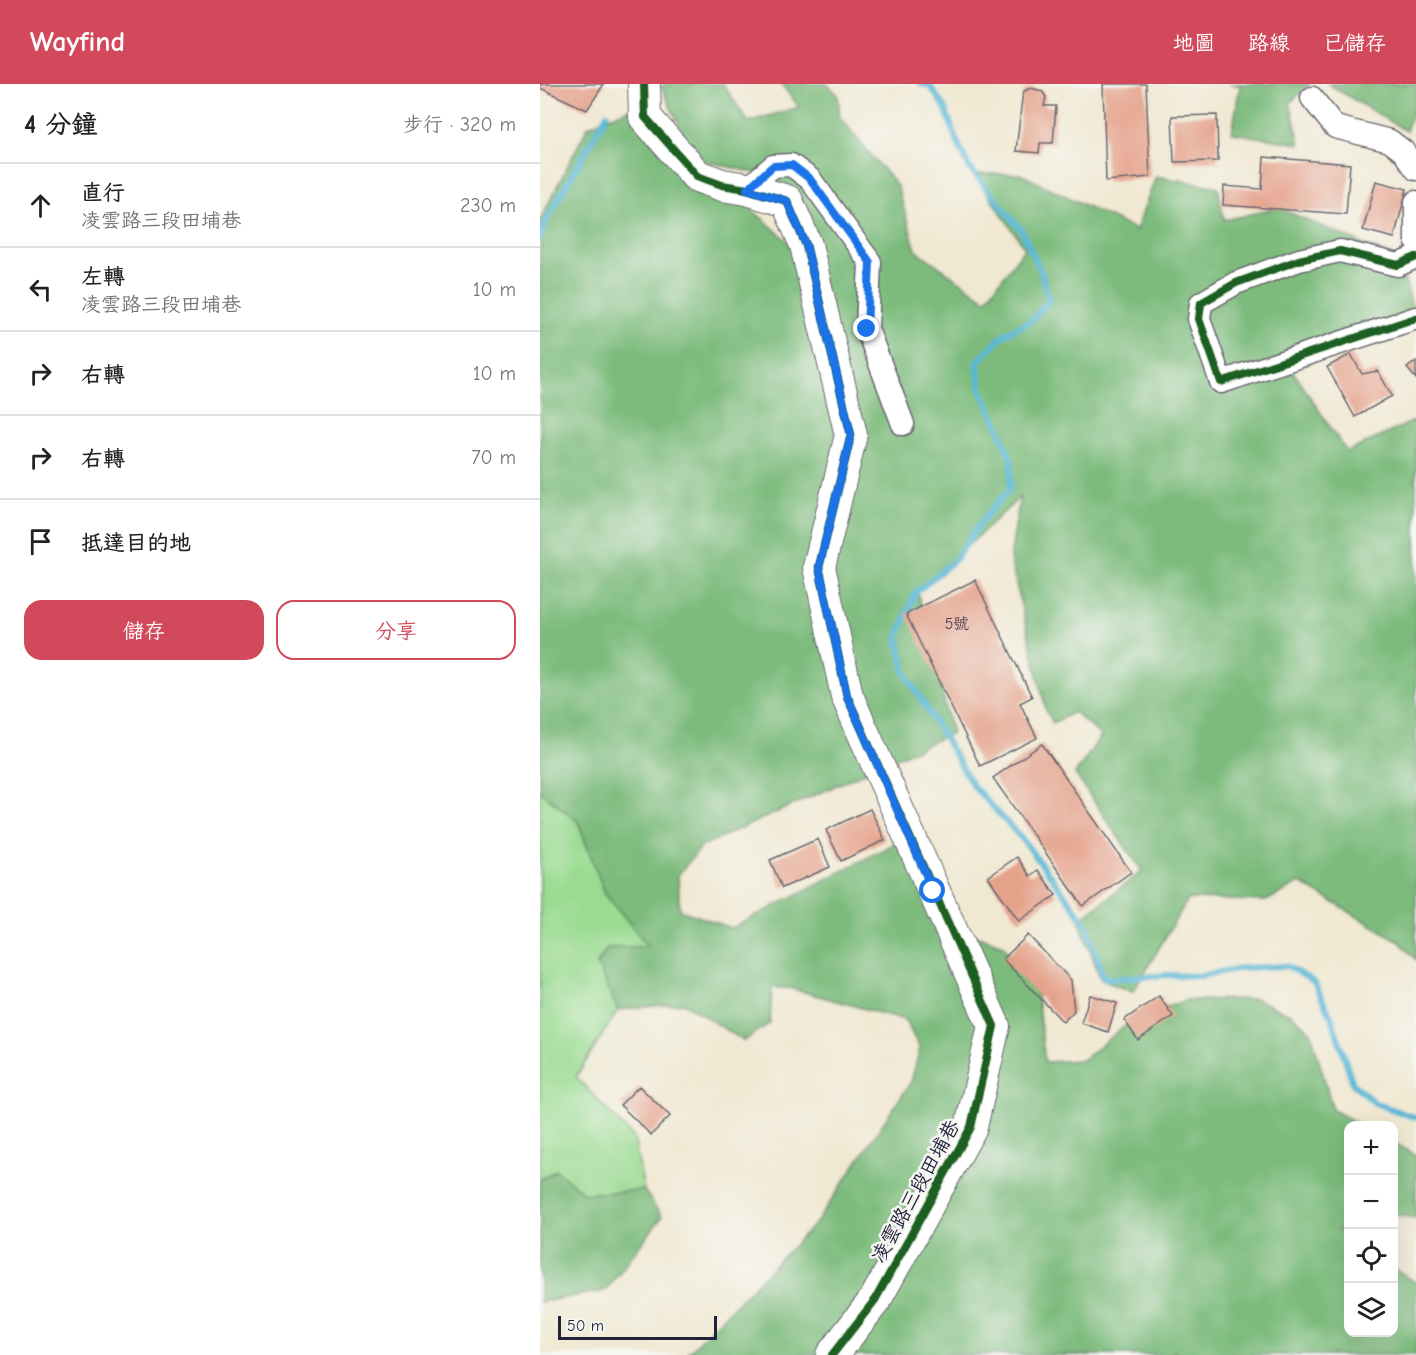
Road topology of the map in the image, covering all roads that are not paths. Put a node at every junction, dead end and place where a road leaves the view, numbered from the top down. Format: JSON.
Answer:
{"nodes":[{"id":1,"x":644,"y":84,"type":"edge"},
{"id":2,"x":1312,"y":98,"type":"dead end"},
{"id":3,"x":1416,"y":169,"type":"edge"},
{"id":4,"x":747,"y":189,"type":"junction"},
{"id":5,"x":1416,"y":202,"type":"edge"},
{"id":6,"x":1416,"y":240,"type":"edge"},
{"id":7,"x":1416,"y":256,"type":"edge"},
{"id":8,"x":1416,"y":318,"type":"edge"},
{"id":9,"x":903,"y":424,"type":"dead end"},
{"id":10,"x":832,"y":1355,"type":"edge"}],
"edges":[{"from":1,"to":4,"type":"street","name":"凌雲路三段田埔巷"},
{"from":2,"to":3,"type":"street"},
{"from":4,"to":9,"type":"street"},
{"from":4,"to":10,"type":"street","name":"凌雲路三段田埔巷"},
{"from":5,"to":6,"type":"street"},
{"from":7,"to":8,"type":"street"}]}
